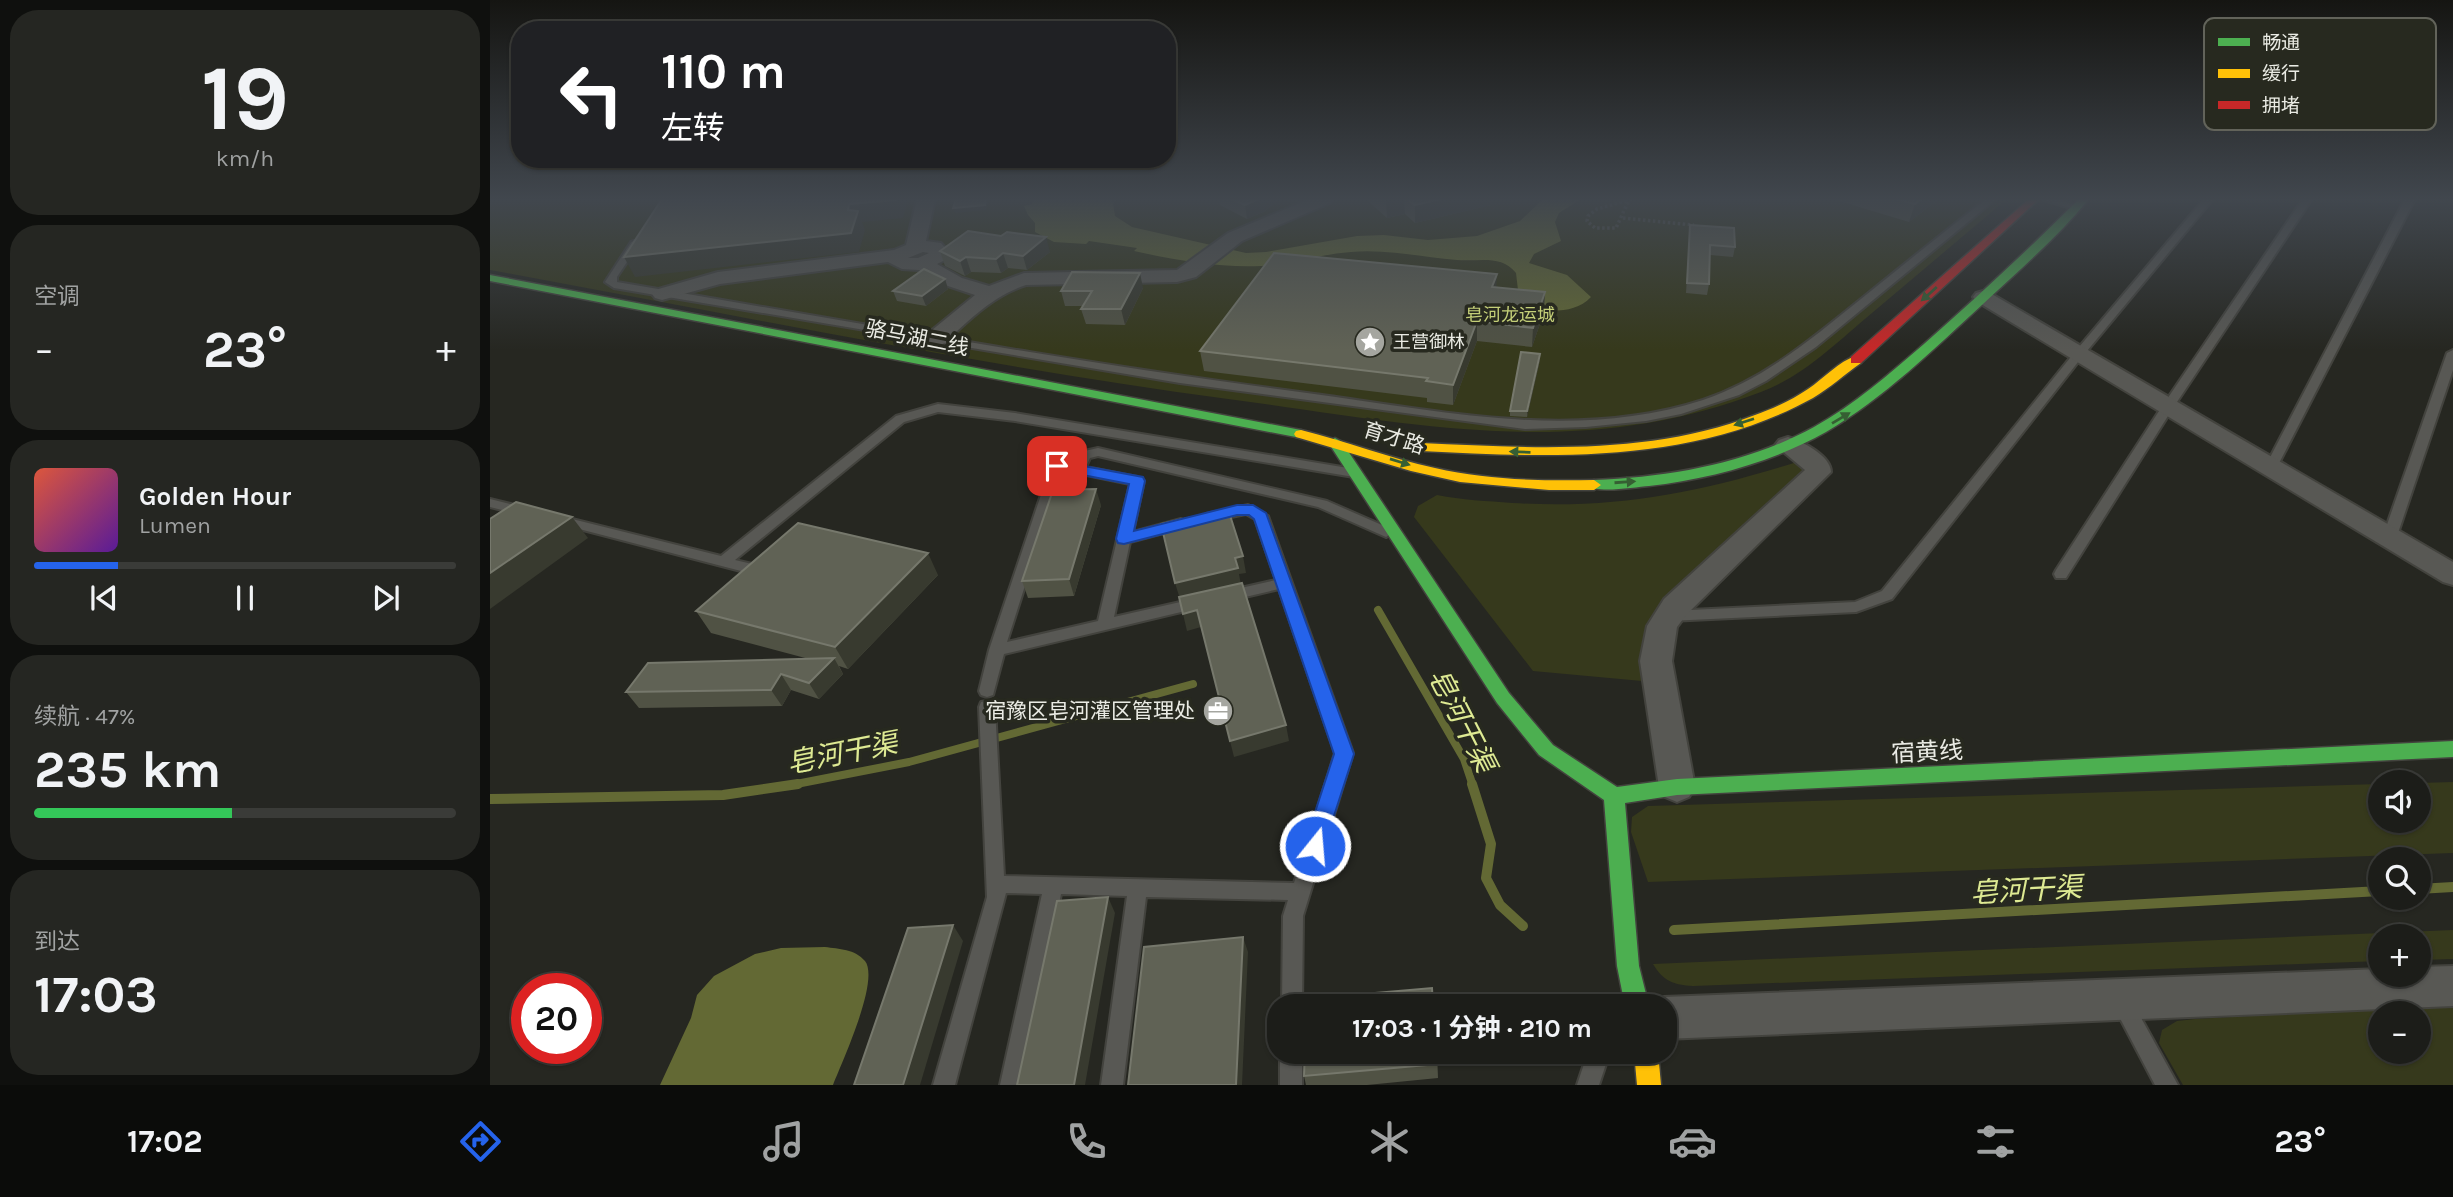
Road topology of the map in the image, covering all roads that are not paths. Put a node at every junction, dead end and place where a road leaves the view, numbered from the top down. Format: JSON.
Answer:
{"nodes":[{"id":1,"x":630,"y":250,"type":"edge"},
{"id":2,"x":913,"y":250,"type":"edge"},
{"id":3,"x":1218,"y":250,"type":"edge"},
{"id":4,"x":1929,"y":250,"type":"edge"},
{"id":5,"x":1978,"y":250,"type":"edge"},
{"id":6,"x":2032,"y":250,"type":"edge"},
{"id":7,"x":2166,"y":250,"type":"edge"},
{"id":8,"x":2273,"y":250,"type":"edge"},
{"id":9,"x":2384,"y":250,"type":"edge"},
{"id":10,"x":912,"y":255,"type":"junction"},
{"id":11,"x":490,"y":278,"type":"edge"},
{"id":12,"x":990,"y":292,"type":"junction"},
{"id":13,"x":662,"y":294,"type":"junction"},
{"id":14,"x":1983,"y":297,"type":"junction"},
{"id":15,"x":934,"y":340,"type":"junction"},
{"id":16,"x":2453,"y":353,"type":"edge"},
{"id":17,"x":2078,"y":355,"type":"junction"},
{"id":18,"x":2167,"y":408,"type":"junction"},
{"id":19,"x":1335,"y":442,"type":"junction"},
{"id":20,"x":1788,"y":445,"type":"junction"},
{"id":21,"x":2270,"y":469,"type":"junction"},
{"id":22,"x":1077,"y":470,"type":"junction"},
{"id":23,"x":1355,"y":474,"type":"junction"},
{"id":24,"x":490,"y":503,"type":"edge"},
{"id":25,"x":1397,"y":537,"type":"junction"},
{"id":26,"x":1124,"y":539,"type":"junction"},
{"id":27,"x":2389,"y":539,"type":"junction"},
{"id":28,"x":724,"y":561,"type":"junction"},
{"id":29,"x":765,"y":573,"type":"edge"},
{"id":30,"x":2061,"y":574,"type":"dead end"},
{"id":31,"x":2453,"y":575,"type":"edge"},
{"id":32,"x":1284,"y":583,"type":"junction"},
{"id":33,"x":1668,"y":616,"type":"junction"},
{"id":34,"x":1104,"y":625,"type":"junction"},
{"id":35,"x":996,"y":650,"type":"junction"},
{"id":36,"x":2453,"y":749,"type":"edge"},
{"id":37,"x":1677,"y":787,"type":"junction"},
{"id":38,"x":1614,"y":796,"type":"junction"},
{"id":39,"x":995,"y":884,"type":"junction"},
{"id":40,"x":1053,"y":885,"type":"junction"},
{"id":41,"x":1138,"y":888,"type":"junction"},
{"id":42,"x":1300,"y":892,"type":"junction"},
{"id":43,"x":1628,"y":966,"type":"junction"},
{"id":44,"x":2453,"y":986,"type":"edge"},
{"id":45,"x":1292,"y":994,"type":"edge"},
{"id":46,"x":1618,"y":994,"type":"edge"},
{"id":47,"x":1634,"y":994,"type":"edge"},
{"id":48,"x":2122,"y":1002,"type":"junction"},
{"id":49,"x":1677,"y":1018,"type":"edge"},
{"id":50,"x":1291,"y":1064,"type":"edge"},
{"id":51,"x":1595,"y":1064,"type":"edge"},
{"id":52,"x":1647,"y":1064,"type":"edge"},
{"id":53,"x":944,"y":1085,"type":"edge"},
{"id":54,"x":1010,"y":1085,"type":"edge"},
{"id":55,"x":1112,"y":1085,"type":"edge"},
{"id":56,"x":1291,"y":1085,"type":"edge"},
{"id":57,"x":1588,"y":1085,"type":"edge"},
{"id":58,"x":1649,"y":1085,"type":"edge"},
{"id":59,"x":2167,"y":1085,"type":"edge"}],
"edges":[{"from":1,"to":13,"type":"lane"},
{"from":2,"to":10,"type":"street"},
{"from":3,"to":12,"type":"street"},
{"from":4,"to":15,"type":"lane"},
{"from":5,"to":19,"type":"street","name":"育才路","one_way":true},
{"from":6,"to":14,"type":"street","name":"育才路"},
{"from":7,"to":17,"type":"lane"},
{"from":8,"to":18,"type":"lane"},
{"from":9,"to":21,"type":"lane"},
{"from":10,"to":12,"type":"street"},
{"from":10,"to":13,"type":"street"},
{"from":11,"to":19,"type":"street","name":"骆马湖二线"},
{"from":12,"to":15,"type":"street"},
{"from":13,"to":15,"type":"lane"},
{"from":14,"to":17,"type":"street"},
{"from":20,"to":14,"type":"street","name":"育才路","one_way":true},
{"from":16,"to":27,"type":"lane"},
{"from":17,"to":18,"type":"street"},
{"from":17,"to":33,"type":"lane"},
{"from":18,"to":21,"type":"street"},
{"from":18,"to":30,"type":"lane"},
{"from":19,"to":20,"type":"street","name":"育才路","one_way":true},
{"from":19,"to":23,"type":"street"},
{"from":20,"to":33,"type":"street"},
{"from":21,"to":27,"type":"street"},
{"from":22,"to":25,"type":"lane"},
{"from":22,"to":26,"type":"lane"},
{"from":22,"to":35,"type":"lane"},
{"from":23,"to":25,"type":"street"},
{"from":23,"to":28,"type":"lane"},
{"from":24,"to":28,"type":"lane"},
{"from":25,"to":38,"type":"street"},
{"from":26,"to":32,"type":"lane"},
{"from":26,"to":34,"type":"lane"},
{"from":27,"to":31,"type":"street"},
{"from":28,"to":29,"type":"lane"},
{"from":32,"to":34,"type":"lane"},
{"from":32,"to":42,"type":"lane"},
{"from":33,"to":37,"type":"street"},
{"from":34,"to":35,"type":"lane"},
{"from":35,"to":39,"type":"lane"},
{"from":36,"to":37,"type":"street","name":"宿黄线"},
{"from":37,"to":38,"type":"street","name":"宿黄线"},
{"from":38,"to":43,"type":"street"},
{"from":39,"to":40,"type":"lane"},
{"from":39,"to":53,"type":"lane"},
{"from":40,"to":41,"type":"lane"},
{"from":40,"to":54,"type":"lane"},
{"from":41,"to":42,"type":"lane"},
{"from":41,"to":55,"type":"lane"},
{"from":42,"to":45,"type":"lane"},
{"from":43,"to":46,"type":"lane"},
{"from":43,"to":47,"type":"street"},
{"from":44,"to":48,"type":"street"},
{"from":48,"to":49,"type":"street"},
{"from":48,"to":59,"type":"lane"},
{"from":50,"to":56,"type":"lane"},
{"from":51,"to":57,"type":"lane"},
{"from":52,"to":58,"type":"street"}]}
